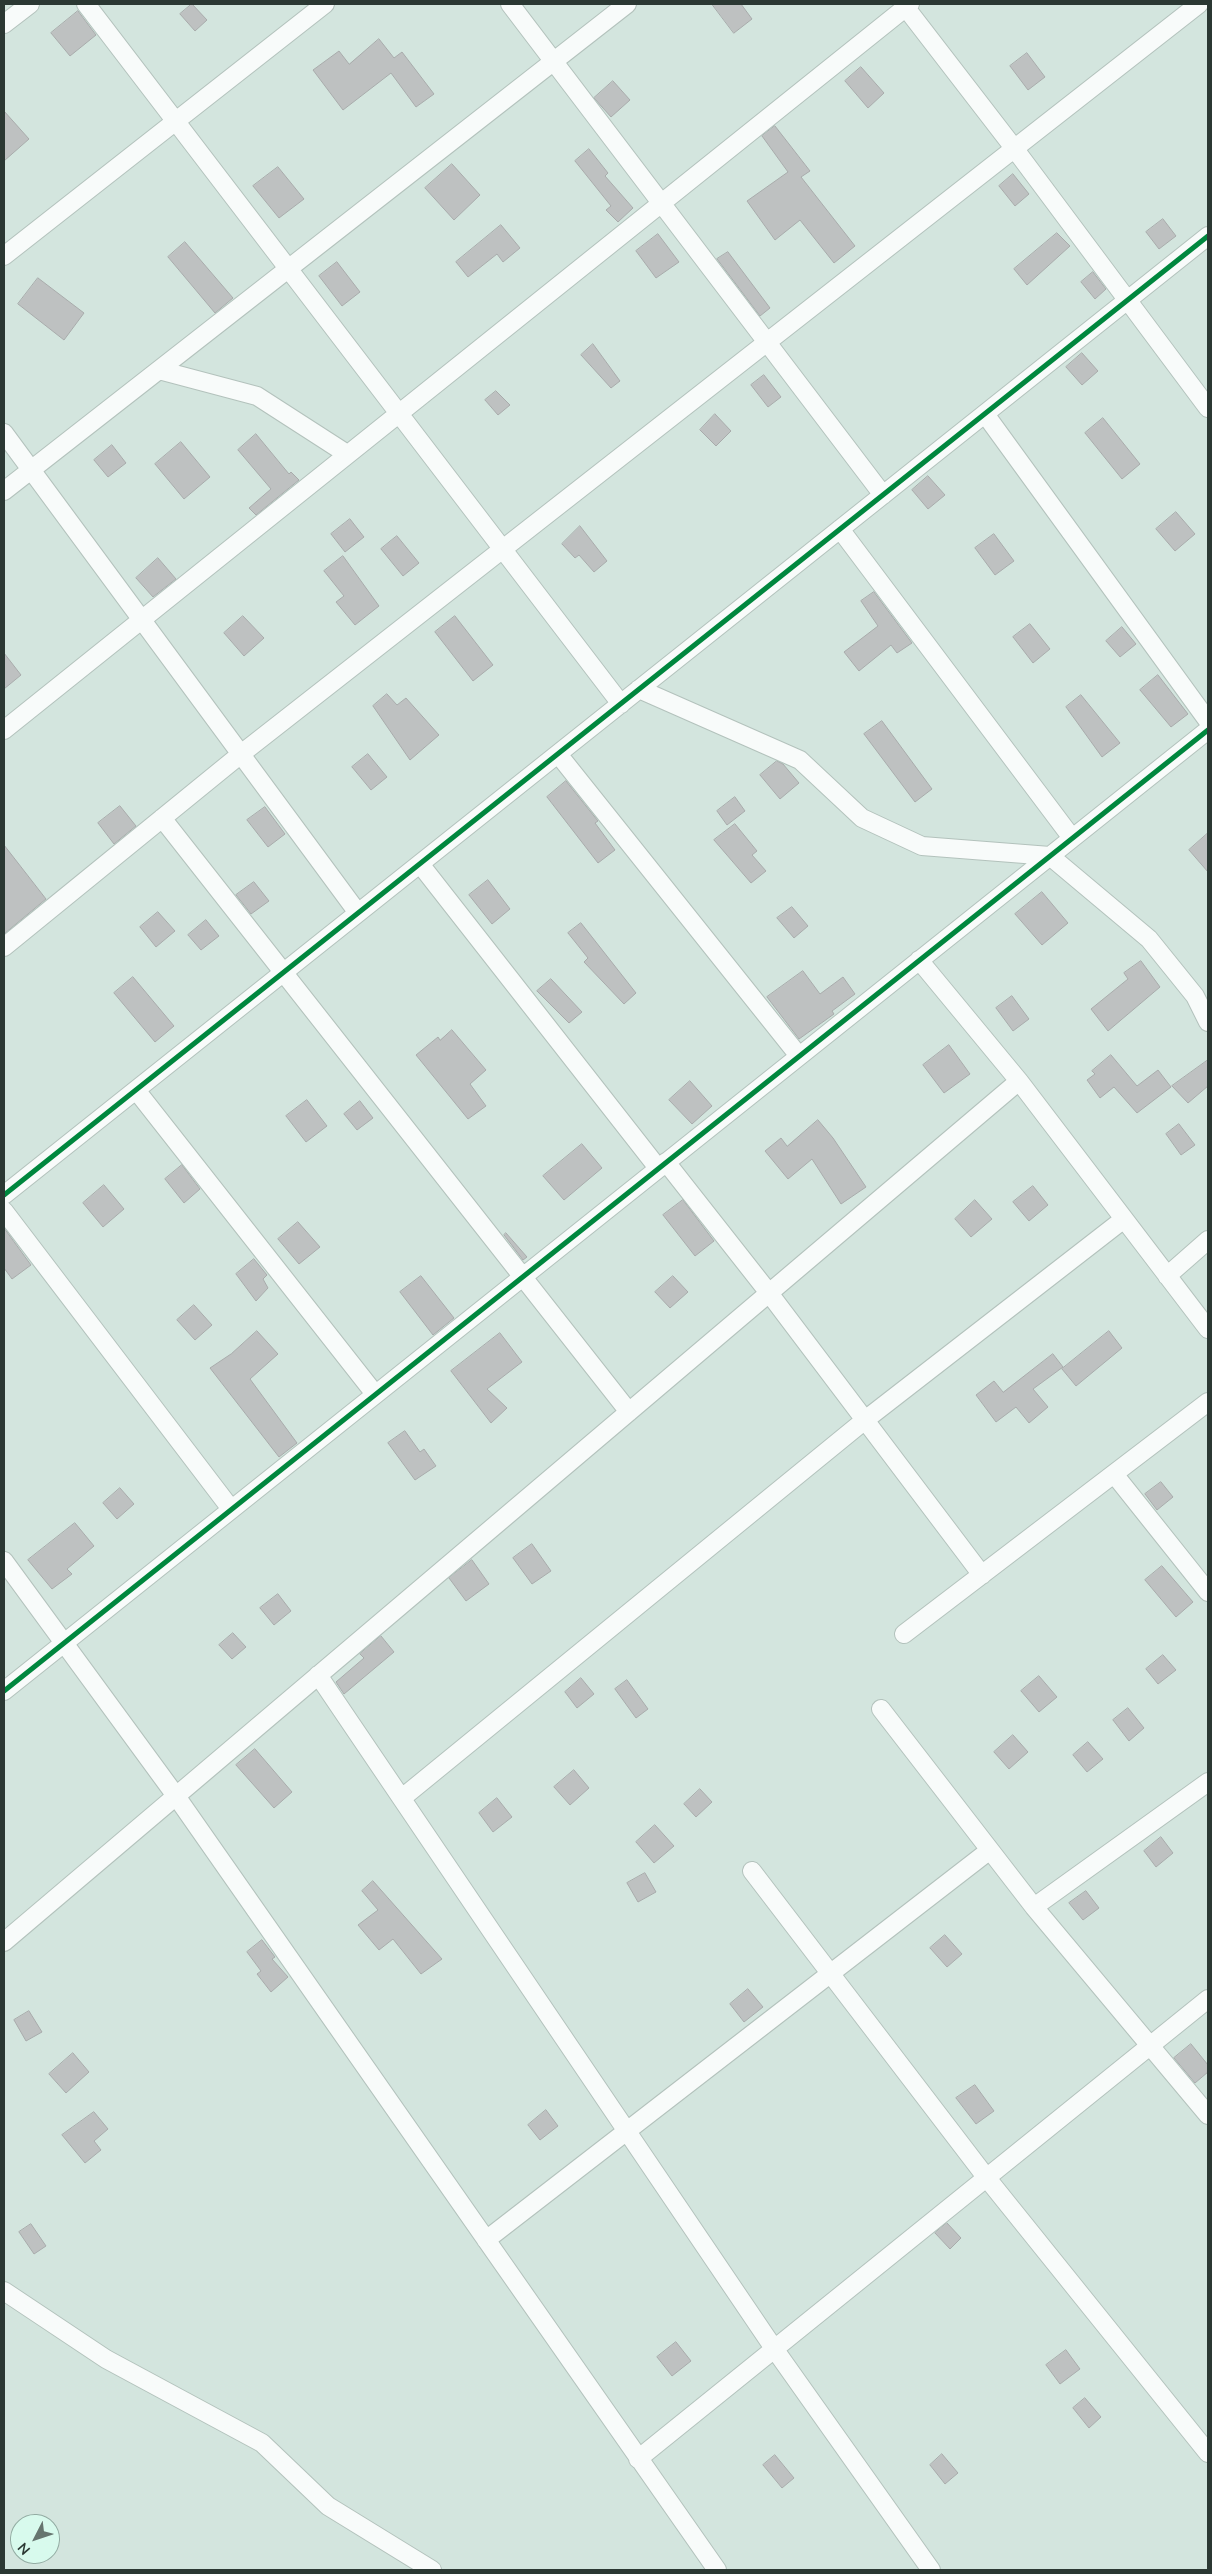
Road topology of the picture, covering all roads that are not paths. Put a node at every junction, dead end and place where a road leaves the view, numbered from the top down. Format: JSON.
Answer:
{"nodes":[{"id":1,"x":30,"y":4,"type":"edge"},
{"id":2,"x":86,"y":4,"type":"edge"},
{"id":3,"x":325,"y":4,"type":"edge"},
{"id":4,"x":510,"y":4,"type":"edge"},
{"id":5,"x":627,"y":4,"type":"edge"},
{"id":6,"x":1198,"y":4,"type":"edge"},
{"id":7,"x":906,"y":5,"type":"edge"},
{"id":8,"x":4,"y":24,"type":"edge"},
{"id":9,"x":554,"y":61,"type":"junction"},
{"id":10,"x":176,"y":121,"type":"junction"},
{"id":11,"x":1014,"y":148,"type":"junction"},
{"id":12,"x":661,"y":203,"type":"junction"},
{"id":13,"x":1208,"y":236,"type":"edge"},
{"id":14,"x":4,"y":256,"type":"edge"},
{"id":15,"x":288,"y":268,"type":"junction"},
{"id":16,"x":1127,"y":300,"type":"junction"},
{"id":17,"x":767,"y":342,"type":"junction"},
{"id":18,"x":159,"y":370,"type":"junction"},
{"id":19,"x":1208,"y":408,"type":"edge"},
{"id":20,"x":399,"y":413,"type":"junction"},
{"id":21,"x":985,"y":414,"type":"junction"},
{"id":22,"x":4,"y":433,"type":"edge"},
{"id":23,"x":347,"y":454,"type":"junction"},
{"id":24,"x":31,"y":469,"type":"junction"},
{"id":25,"x":4,"y":491,"type":"edge"},
{"id":26,"x":883,"y":495,"type":"junction"},
{"id":27,"x":840,"y":529,"type":"junction"},
{"id":28,"x":503,"y":549,"type":"junction"},
{"id":29,"x":142,"y":620,"type":"junction"},
{"id":30,"x":639,"y":689,"type":"junction"},
{"id":31,"x":621,"y":704,"type":"junction"},
{"id":32,"x":1208,"y":721,"type":"edge"},
{"id":33,"x":4,"y":730,"type":"edge"},
{"id":34,"x":1208,"y":730,"type":"edge"},
{"id":35,"x":241,"y":754,"type":"junction"},
{"id":36,"x":558,"y":754,"type":"junction"},
{"id":37,"x":162,"y":818,"type":"junction"},
{"id":38,"x":1072,"y":838,"type":"junction"},
{"id":39,"x":1050,"y":856,"type":"junction"},
{"id":40,"x":420,"y":864,"type":"junction"},
{"id":41,"x":358,"y":913,"type":"junction"},
{"id":42,"x":4,"y":947,"type":"edge"},
{"id":43,"x":919,"y":960,"type":"junction"},
{"id":44,"x":284,"y":972,"type":"junction"},
{"id":45,"x":1208,"y":1022,"type":"edge"},
{"id":46,"x":799,"y":1056,"type":"junction"},
{"id":47,"x":1019,"y":1081,"type":"junction"},
{"id":48,"x":136,"y":1090,"type":"junction"},
{"id":49,"x":662,"y":1165,"type":"junction"},
{"id":50,"x":4,"y":1195,"type":"edge"},
{"id":51,"x":4,"y":1210,"type":"edge"},
{"id":52,"x":1124,"y":1219,"type":"junction"},
{"id":53,"x":1208,"y":1240,"type":"edge"},
{"id":54,"x":1167,"y":1276,"type":"junction"},
{"id":55,"x":522,"y":1277,"type":"junction"},
{"id":56,"x":769,"y":1293,"type":"junction"},
{"id":57,"x":1208,"y":1329,"type":"edge"},
{"id":58,"x":375,"y":1394,"type":"junction"},
{"id":59,"x":1208,"y":1402,"type":"edge"},
{"id":60,"x":629,"y":1412,"type":"junction"},
{"id":61,"x":864,"y":1420,"type":"junction"},
{"id":62,"x":1114,"y":1474,"type":"junction"},
{"id":63,"x":231,"y":1509,"type":"junction"},
{"id":64,"x":4,"y":1561,"type":"edge"},
{"id":65,"x":982,"y":1574,"type":"junction"},
{"id":66,"x":1208,"y":1592,"type":"edge"},
{"id":67,"x":904,"y":1634,"type":"dead end"},
{"id":68,"x":62,"y":1643,"type":"junction"},
{"id":69,"x":318,"y":1675,"type":"junction"},
{"id":70,"x":4,"y":1691,"type":"edge"},
{"id":71,"x":881,"y":1709,"type":"dead end"},
{"id":72,"x":1208,"y":1782,"type":"edge"},
{"id":73,"x":176,"y":1796,"type":"junction"},
{"id":74,"x":402,"y":1798,"type":"junction"},
{"id":75,"x":990,"y":1850,"type":"junction"},
{"id":76,"x":752,"y":1871,"type":"dead end"},
{"id":77,"x":1034,"y":1907,"type":"junction"},
{"id":78,"x":4,"y":1942,"type":"edge"},
{"id":79,"x":831,"y":1974,"type":"junction"},
{"id":80,"x":1208,"y":1999,"type":"edge"},
{"id":81,"x":1150,"y":2045,"type":"junction"},
{"id":82,"x":1208,"y":2115,"type":"edge"},
{"id":83,"x":627,"y":2131,"type":"junction"},
{"id":84,"x":986,"y":2177,"type":"junction"},
{"id":85,"x":486,"y":2240,"type":"junction"},
{"id":86,"x":4,"y":2291,"type":"edge"},
{"id":87,"x":773,"y":2347,"type":"junction"},
{"id":88,"x":1208,"y":2453,"type":"edge"},
{"id":89,"x":638,"y":2458,"type":"junction"},
{"id":90,"x":432,"y":2570,"type":"edge"},
{"id":91,"x":717,"y":2570,"type":"edge"},
{"id":92,"x":931,"y":2570,"type":"edge"}],
"edges":[{"from":1,"to":8,"type":"street"},
{"from":2,"to":10,"type":"street"},
{"from":3,"to":10,"type":"street"},
{"from":4,"to":9,"type":"street"},
{"from":5,"to":9,"type":"street"},
{"from":6,"to":11,"type":"street"},
{"from":7,"to":11,"type":"street"},
{"from":7,"to":12,"type":"street"},
{"from":9,"to":12,"type":"street"},
{"from":9,"to":15,"type":"street"},
{"from":10,"to":14,"type":"street"},
{"from":10,"to":15,"type":"street"},
{"from":11,"to":16,"type":"street"},
{"from":11,"to":17,"type":"street"},
{"from":12,"to":17,"type":"street"},
{"from":12,"to":20,"type":"street"},
{"from":13,"to":16,"type":"street"},
{"from":15,"to":18,"type":"street"},
{"from":15,"to":20,"type":"street"},
{"from":16,"to":19,"type":"street"},
{"from":16,"to":21,"type":"street"},
{"from":17,"to":26,"type":"street"},
{"from":17,"to":28,"type":"street"},
{"from":18,"to":23,"type":"street"},
{"from":18,"to":24,"type":"street"},
{"from":20,"to":23,"type":"street"},
{"from":20,"to":28,"type":"street"},
{"from":21,"to":26,"type":"street"},
{"from":21,"to":32,"type":"street"},
{"from":22,"to":24,"type":"street"},
{"from":23,"to":29,"type":"street"},
{"from":24,"to":25,"type":"street"},
{"from":24,"to":29,"type":"street"},
{"from":26,"to":27,"type":"street"},
{"from":27,"to":30,"type":"street"},
{"from":27,"to":38,"type":"street"},
{"from":28,"to":31,"type":"street"},
{"from":28,"to":35,"type":"street"},
{"from":29,"to":33,"type":"street"},
{"from":29,"to":35,"type":"street"},
{"from":30,"to":31,"type":"street"},
{"from":30,"to":39,"type":"street"},
{"from":31,"to":36,"type":"street"},
{"from":34,"to":38,"type":"street"},
{"from":35,"to":37,"type":"street"},
{"from":35,"to":41,"type":"street"},
{"from":36,"to":40,"type":"street"},
{"from":36,"to":46,"type":"street"},
{"from":37,"to":42,"type":"street"},
{"from":37,"to":44,"type":"street"},
{"from":38,"to":39,"type":"street"},
{"from":39,"to":43,"type":"street"},
{"from":39,"to":45,"type":"street"},
{"from":40,"to":41,"type":"street"},
{"from":40,"to":49,"type":"street"},
{"from":41,"to":44,"type":"street"},
{"from":43,"to":46,"type":"street"},
{"from":43,"to":47,"type":"street"},
{"from":44,"to":48,"type":"street"},
{"from":44,"to":55,"type":"street"},
{"from":46,"to":49,"type":"street"},
{"from":47,"to":52,"type":"street"},
{"from":47,"to":56,"type":"street"},
{"from":48,"to":50,"type":"street"},
{"from":48,"to":58,"type":"street"},
{"from":49,"to":55,"type":"street"},
{"from":49,"to":56,"type":"street"},
{"from":51,"to":63,"type":"street"},
{"from":52,"to":54,"type":"street"},
{"from":52,"to":61,"type":"street"},
{"from":53,"to":54,"type":"street"},
{"from":54,"to":57,"type":"street"},
{"from":55,"to":58,"type":"street"},
{"from":55,"to":60,"type":"street"},
{"from":56,"to":60,"type":"street"},
{"from":56,"to":61,"type":"street"},
{"from":58,"to":63,"type":"street"},
{"from":59,"to":62,"type":"street"},
{"from":60,"to":69,"type":"street"},
{"from":61,"to":65,"type":"street"},
{"from":61,"to":74,"type":"street"},
{"from":62,"to":65,"type":"street"},
{"from":62,"to":66,"type":"street"},
{"from":63,"to":68,"type":"street"},
{"from":64,"to":68,"type":"street"},
{"from":65,"to":67,"type":"street"},
{"from":68,"to":70,"type":"street"},
{"from":68,"to":73,"type":"street"},
{"from":69,"to":73,"type":"street"},
{"from":69,"to":74,"type":"street"},
{"from":71,"to":75,"type":"street"},
{"from":72,"to":77,"type":"street"},
{"from":73,"to":78,"type":"street"},
{"from":73,"to":85,"type":"street"},
{"from":74,"to":83,"type":"street"},
{"from":75,"to":77,"type":"street"},
{"from":75,"to":79,"type":"street"},
{"from":76,"to":79,"type":"street"},
{"from":77,"to":81,"type":"street"},
{"from":79,"to":83,"type":"street"},
{"from":79,"to":84,"type":"street"},
{"from":80,"to":81,"type":"street"},
{"from":81,"to":82,"type":"street"},
{"from":81,"to":84,"type":"street"},
{"from":83,"to":85,"type":"street"},
{"from":83,"to":87,"type":"street"},
{"from":84,"to":87,"type":"street"},
{"from":84,"to":88,"type":"street"},
{"from":85,"to":89,"type":"street"},
{"from":86,"to":90,"type":"street"},
{"from":87,"to":89,"type":"street"},
{"from":87,"to":92,"type":"street"},
{"from":89,"to":91,"type":"street"}]}
